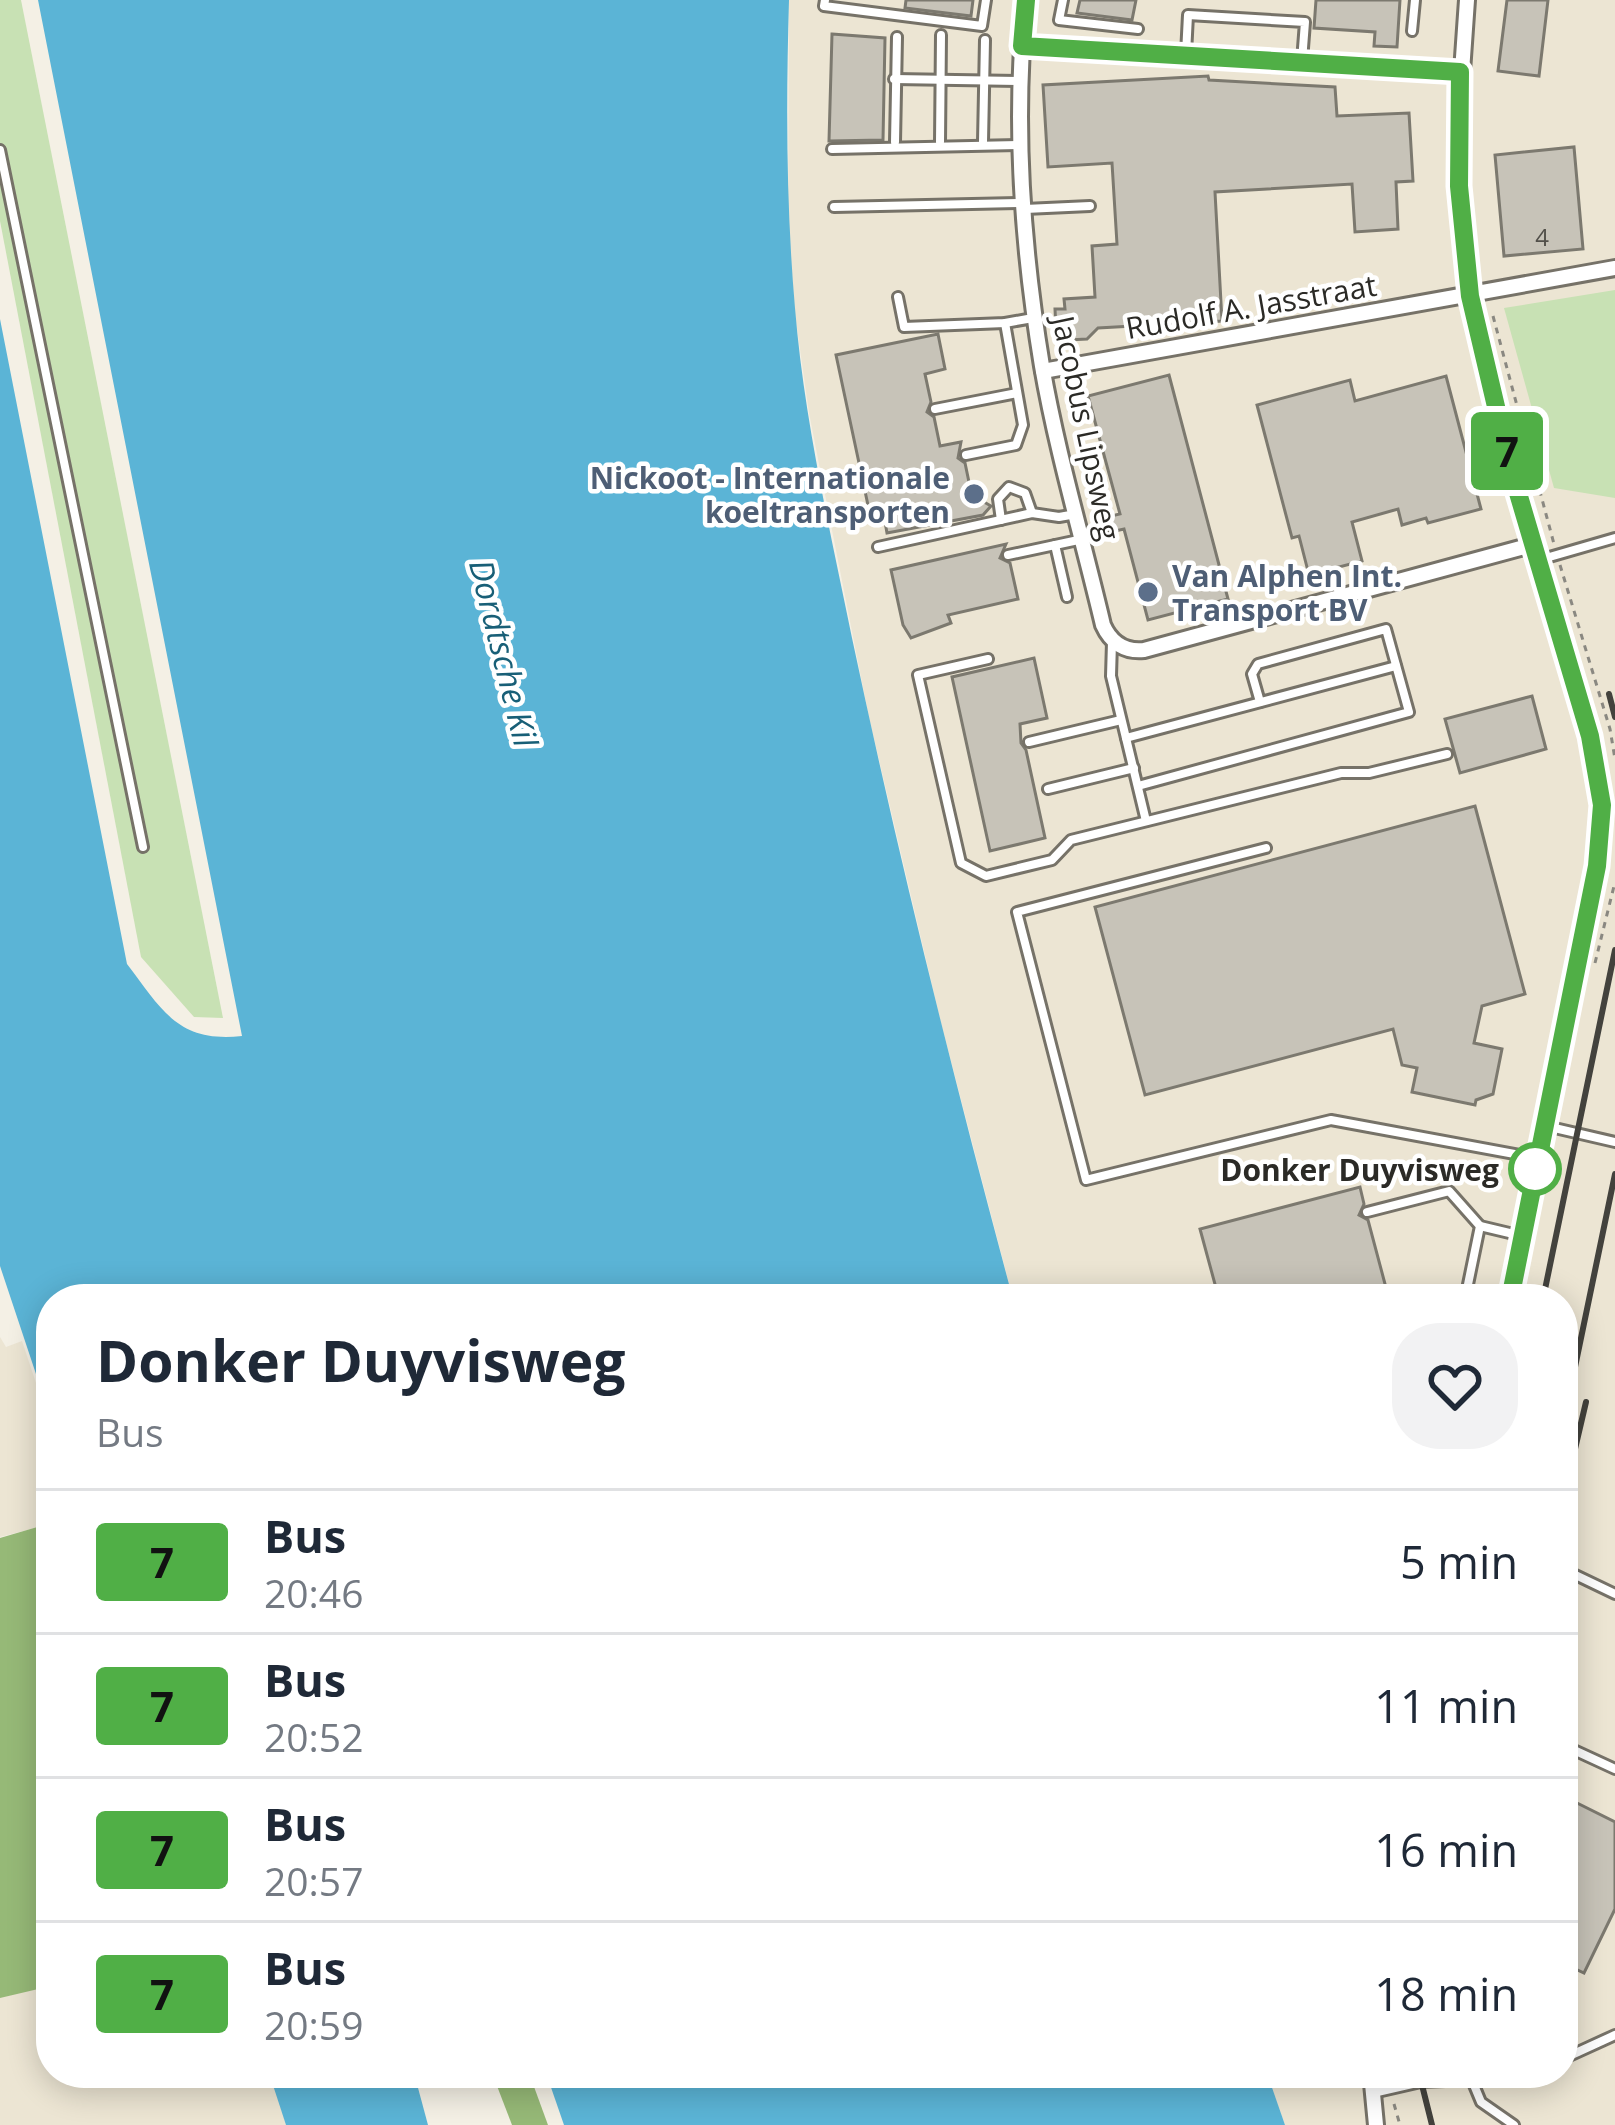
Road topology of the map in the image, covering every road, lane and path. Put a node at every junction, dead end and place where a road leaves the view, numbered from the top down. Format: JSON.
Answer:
{"nodes":[{"id":1,"x":825,"y":0,"type":"edge"},
{"id":2,"x":986,"y":0,"type":"edge"},
{"id":3,"x":1026,"y":0,"type":"edge"},
{"id":4,"x":1063,"y":0,"type":"edge"},
{"id":5,"x":1415,"y":0,"type":"edge"},
{"id":6,"x":1467,"y":0,"type":"edge"},
{"id":7,"x":1138,"y":28,"type":"dead end"},
{"id":8,"x":1412,"y":31,"type":"dead end"},
{"id":9,"x":941,"y":35,"type":"dead end"},
{"id":10,"x":897,"y":37,"type":"dead end"},
{"id":11,"x":985,"y":40,"type":"dead end"},
{"id":12,"x":1022,"y":46,"type":"junction"},
{"id":13,"x":1186,"y":56,"type":"junction"},
{"id":14,"x":1302,"y":63,"type":"junction"},
{"id":15,"x":1460,"y":72,"type":"junction"},
{"id":16,"x":894,"y":79,"type":"junction"},
{"id":17,"x":939,"y":80,"type":"junction"},
{"id":18,"x":982,"y":81,"type":"junction"},
{"id":19,"x":1021,"y":81,"type":"junction"},
{"id":20,"x":895,"y":142,"type":"dead end"},
{"id":21,"x":940,"y":142,"type":"dead end"},
{"id":22,"x":982,"y":142,"type":"dead end"},
{"id":23,"x":1022,"y":146,"type":"junction"},
{"id":24,"x":832,"y":148,"type":"dead end"},
{"id":25,"x":0,"y":150,"type":"edge"},
{"id":26,"x":1022,"y":206,"type":"junction"},
{"id":27,"x":1090,"y":206,"type":"dead end"},
{"id":28,"x":835,"y":207,"type":"dead end"},
{"id":29,"x":1615,"y":268,"type":"edge"},
{"id":30,"x":1487,"y":293,"type":"junction"},
{"id":31,"x":1470,"y":296,"type":"junction"},
{"id":32,"x":898,"y":297,"type":"dead end"},
{"id":33,"x":1035,"y":317,"type":"junction"},
{"id":34,"x":1005,"y":323,"type":"junction"},
{"id":35,"x":1043,"y":370,"type":"junction"},
{"id":36,"x":1017,"y":393,"type":"junction"},
{"id":37,"x":934,"y":409,"type":"dead end"},
{"id":38,"x":966,"y":455,"type":"dead end"},
{"id":39,"x":1032,"y":513,"type":"junction"},
{"id":40,"x":1076,"y":513,"type":"junction"},
{"id":41,"x":1001,"y":520,"type":"junction"},
{"id":42,"x":1615,"y":538,"type":"edge"},
{"id":43,"x":1083,"y":539,"type":"junction"},
{"id":44,"x":1535,"y":544,"type":"junction"},
{"id":45,"x":1055,"y":545,"type":"junction"},
{"id":46,"x":878,"y":547,"type":"dead end"},
{"id":47,"x":1557,"y":555,"type":"junction"},
{"id":48,"x":1009,"y":556,"type":"dead end"},
{"id":49,"x":1539,"y":560,"type":"junction"},
{"id":50,"x":1067,"y":597,"type":"dead end"},
{"id":51,"x":1112,"y":640,"type":"junction"},
{"id":52,"x":988,"y":659,"type":"dead end"},
{"id":53,"x":1396,"y":666,"type":"junction"},
{"id":54,"x":1260,"y":702,"type":"junction"},
{"id":55,"x":1122,"y":719,"type":"junction"},
{"id":56,"x":1126,"y":738,"type":"junction"},
{"id":57,"x":1029,"y":742,"type":"dead end"},
{"id":58,"x":1447,"y":754,"type":"dead end"},
{"id":59,"x":1615,"y":759,"type":"edge"},
{"id":60,"x":1134,"y":769,"type":"junction"},
{"id":61,"x":1138,"y":786,"type":"junction"},
{"id":62,"x":1048,"y":789,"type":"dead end"},
{"id":63,"x":1147,"y":821,"type":"junction"},
{"id":64,"x":143,"y":847,"type":"dead end"},
{"id":65,"x":1266,"y":848,"type":"dead end"},
{"id":66,"x":1545,"y":1126,"type":"junction"},
{"id":67,"x":1615,"y":1142,"type":"edge"},
{"id":68,"x":1538,"y":1159,"type":"junction"},
{"id":69,"x":1367,"y":1212,"type":"dead end"},
{"id":70,"x":1480,"y":1226,"type":"junction"},
{"id":71,"x":1522,"y":1236,"type":"junction"},
{"id":72,"x":1468,"y":1284,"type":"edge"},
{"id":73,"x":1513,"y":1284,"type":"edge"},
{"id":74,"x":1578,"y":1576,"type":"edge"},
{"id":75,"x":1615,"y":1594,"type":"edge"},
{"id":76,"x":1578,"y":1752,"type":"edge"},
{"id":77,"x":1615,"y":1769,"type":"edge"},
{"id":78,"x":1615,"y":2035,"type":"edge"},
{"id":79,"x":1578,"y":2052,"type":"edge"},
{"id":80,"x":1372,"y":2088,"type":"edge"},
{"id":81,"x":1396,"y":2088,"type":"edge"},
{"id":82,"x":1475,"y":2088,"type":"edge"},
{"id":83,"x":1372,"y":2094,"type":"junction"},
{"id":84,"x":1376,"y":2125,"type":"edge"},
{"id":85,"x":1514,"y":2125,"type":"edge"}],
"edges":[{"from":1,"to":2,"type":"lane"},
{"from":3,"to":12,"type":"street","name":"Jacobus Lipsweg"},
{"from":4,"to":7,"type":"lane"},
{"from":5,"to":8,"type":"lane"},
{"from":6,"to":15,"type":"street"},
{"from":9,"to":17,"type":"lane"},
{"from":10,"to":16,"type":"lane"},
{"from":11,"to":18,"type":"lane"},
{"from":12,"to":13,"type":"street"},
{"from":12,"to":19,"type":"street","name":"Jacobus Lipsweg"},
{"from":13,"to":14,"type":"street"},
{"from":13,"to":14,"type":"lane"},
{"from":14,"to":15,"type":"street"},
{"from":15,"to":31,"type":"street"},
{"from":16,"to":17,"type":"lane"},
{"from":16,"to":20,"type":"lane"},
{"from":17,"to":18,"type":"lane"},
{"from":17,"to":21,"type":"lane"},
{"from":18,"to":19,"type":"lane"},
{"from":18,"to":22,"type":"lane"},
{"from":19,"to":23,"type":"street","name":"Jacobus Lipsweg"},
{"from":23,"to":24,"type":"lane"},
{"from":23,"to":26,"type":"street","name":"Jacobus Lipsweg"},
{"from":25,"to":64,"type":"lane"},
{"from":26,"to":27,"type":"lane"},
{"from":26,"to":28,"type":"lane"},
{"from":26,"to":33,"type":"street","name":"Jacobus Lipsweg"},
{"from":29,"to":30,"type":"street","name":"Rudolf A. Jasstraat"},
{"from":30,"to":31,"type":"street","name":"Rudolf A. Jasstraat"},
{"from":30,"to":47,"type":"path"},
{"from":31,"to":35,"type":"street","name":"Rudolf A. Jasstraat"},
{"from":31,"to":44,"type":"street"},
{"from":32,"to":34,"type":"lane"},
{"from":33,"to":34,"type":"lane"},
{"from":33,"to":35,"type":"street","name":"Jacobus Lipsweg"},
{"from":34,"to":36,"type":"lane"},
{"from":35,"to":40,"type":"street","name":"Jacobus Lipsweg"},
{"from":36,"to":37,"type":"lane"},
{"from":36,"to":38,"type":"lane"},
{"from":39,"to":40,"type":"lane"},
{"from":39,"to":41,"type":"lane"},
{"from":39,"to":41,"type":"lane"},
{"from":40,"to":43,"type":"street","name":"Jacobus Lipsweg"},
{"from":41,"to":46,"type":"lane"},
{"from":42,"to":47,"type":"lane"},
{"from":43,"to":45,"type":"lane"},
{"from":43,"to":51,"type":"street","name":"Jacobus Lipsweg"},
{"from":44,"to":49,"type":"street"},
{"from":44,"to":51,"type":"street"},
{"from":45,"to":48,"type":"lane"},
{"from":45,"to":50,"type":"lane"},
{"from":47,"to":49,"type":"lane"},
{"from":47,"to":59,"type":"path"},
{"from":49,"to":66,"type":"street"},
{"from":51,"to":55,"type":"lane"},
{"from":52,"to":63,"type":"lane"},
{"from":53,"to":54,"type":"lane"},
{"from":53,"to":54,"type":"lane"},
{"from":53,"to":61,"type":"lane"},
{"from":54,"to":56,"type":"lane"},
{"from":55,"to":56,"type":"lane"},
{"from":55,"to":57,"type":"lane"},
{"from":56,"to":60,"type":"lane"},
{"from":58,"to":63,"type":"lane"},
{"from":60,"to":61,"type":"lane"},
{"from":60,"to":62,"type":"lane"},
{"from":61,"to":63,"type":"lane"},
{"from":65,"to":68,"type":"lane"},
{"from":66,"to":67,"type":"lane"},
{"from":66,"to":68,"type":"street"},
{"from":68,"to":71,"type":"street"},
{"from":69,"to":70,"type":"lane"},
{"from":70,"to":71,"type":"lane"},
{"from":70,"to":72,"type":"lane"},
{"from":71,"to":73,"type":"street"},
{"from":74,"to":75,"type":"lane"},
{"from":76,"to":77,"type":"lane"},
{"from":78,"to":79,"type":"lane"},
{"from":80,"to":83,"type":"street"},
{"from":81,"to":83,"type":"lane"},
{"from":82,"to":85,"type":"lane"},
{"from":83,"to":84,"type":"street"}]}
